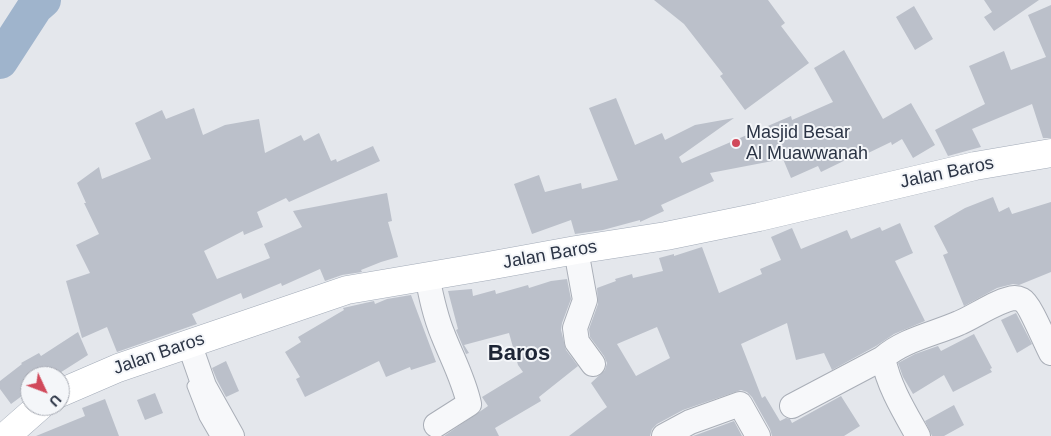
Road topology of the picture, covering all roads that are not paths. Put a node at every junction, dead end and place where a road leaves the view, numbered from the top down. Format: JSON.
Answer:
{"nodes":[{"id":1,"x":1051,"y":153,"type":"edge"},
{"id":2,"x":576,"y":250,"type":"junction"},
{"id":3,"x":427,"y":276,"type":"junction"},
{"id":4,"x":183,"y":353,"type":"junction"},
{"id":5,"x":1051,"y":353,"type":"edge"},
{"id":6,"x":883,"y":358,"type":"junction"},
{"id":7,"x":593,"y":364,"type":"dead end"},
{"id":8,"x":70,"y":389,"type":"edge"},
{"id":9,"x":792,"y":406,"type":"dead end"},
{"id":10,"x":27,"y":416,"type":"edge"},
{"id":11,"x":436,"y":425,"type":"dead end"},
{"id":12,"x":6,"y":436,"type":"edge"},
{"id":13,"x":216,"y":436,"type":"edge"},
{"id":14,"x":232,"y":436,"type":"edge"},
{"id":15,"x":664,"y":436,"type":"edge"},
{"id":16,"x":758,"y":436,"type":"edge"},
{"id":17,"x":918,"y":436,"type":"edge"}],
"edges":[{"from":1,"to":2,"type":"main road","name":"Jalan Baros"},
{"from":2,"to":3,"type":"main road","name":"Jalan Baros"},
{"from":2,"to":7,"type":"street"},
{"from":3,"to":4,"type":"main road","name":"Jalan Baros"},
{"from":3,"to":11,"type":"street"},
{"from":4,"to":8,"type":"main road","name":"Jalan Baros"},
{"from":4,"to":13,"type":"lane"},
{"from":4,"to":14,"type":"street"},
{"from":5,"to":6,"type":"street"},
{"from":6,"to":9,"type":"street"},
{"from":6,"to":17,"type":"street"},
{"from":10,"to":12,"type":"main road"},
{"from":15,"to":16,"type":"street"}]}
